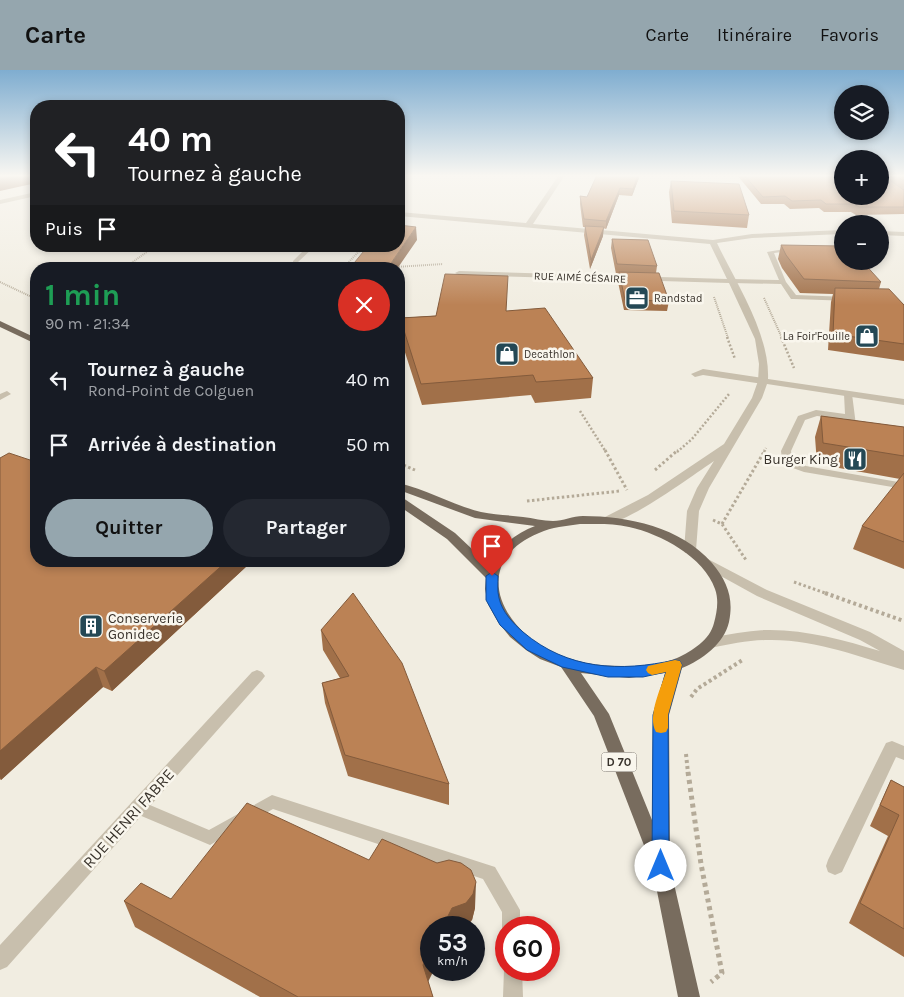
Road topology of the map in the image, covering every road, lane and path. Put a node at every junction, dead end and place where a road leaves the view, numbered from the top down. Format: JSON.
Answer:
{"nodes":[{"id":1,"x":445,"y":218,"type":"edge"},
{"id":2,"x":533,"y":218,"type":"edge"},
{"id":3,"x":528,"y":226,"type":"junction"},
{"id":4,"x":834,"y":232,"type":"edge"},
{"id":5,"x":889,"y":233,"type":"edge"},
{"id":6,"x":904,"y":234,"type":"edge"},
{"id":7,"x":712,"y":242,"type":"junction"},
{"id":8,"x":807,"y":248,"type":"edge"},
{"id":9,"x":147,"y":252,"type":"edge"},
{"id":10,"x":306,"y":252,"type":"edge"},
{"id":11,"x":358,"y":252,"type":"edge"},
{"id":12,"x":133,"y":262,"type":"edge"},
{"id":13,"x":295,"y":262,"type":"edge"},
{"id":14,"x":349,"y":262,"type":"edge"},
{"id":15,"x":446,"y":264,"type":"dead end"},
{"id":16,"x":405,"y":266,"type":"edge"},
{"id":17,"x":459,"y":273,"type":"edge"},
{"id":18,"x":709,"y":280,"type":"junction"},
{"id":19,"x":732,"y":281,"type":"junction"},
{"id":20,"x":0,"y":282,"type":"edge"},
{"id":21,"x":783,"y":282,"type":"junction"},
{"id":22,"x":30,"y":296,"type":"edge"},
{"id":23,"x":854,"y":299,"type":"edge"},
{"id":24,"x":0,"y":324,"type":"edge"},
{"id":25,"x":30,"y":338,"type":"edge"},
{"id":26,"x":695,"y":374,"type":"dead end"},
{"id":27,"x":735,"y":376,"type":"junction"},
{"id":28,"x":763,"y":381,"type":"junction"},
{"id":29,"x":848,"y":394,"type":"junction"},
{"id":30,"x":904,"y":402,"type":"edge"},
{"id":31,"x":580,"y":411,"type":"dead end"},
{"id":32,"x":850,"y":417,"type":"junction"},
{"id":33,"x":861,"y":439,"type":"edge"},
{"id":34,"x":728,"y":446,"type":"junction"},
{"id":35,"x":405,"y":465,"type":"edge"},
{"id":36,"x":416,"y":470,"type":"dead end"},
{"id":37,"x":650,"y":473,"type":"dead end"},
{"id":38,"x":632,"y":486,"type":"dead end"},
{"id":39,"x":904,"y":486,"type":"edge"},
{"id":40,"x":405,"y":488,"type":"edge"},
{"id":41,"x":627,"y":490,"type":"junction"},
{"id":42,"x":523,"y":501,"type":"dead end"},
{"id":43,"x":405,"y":505,"type":"edge"},
{"id":44,"x":609,"y":520,"type":"junction"},
{"id":45,"x":552,"y":524,"type":"junction"},
{"id":46,"x":722,"y":524,"type":"dead end"},
{"id":47,"x":690,"y":550,"type":"junction"},
{"id":48,"x":704,"y":561,"type":"junction"},
{"id":49,"x":752,"y":563,"type":"dead end"},
{"id":50,"x":492,"y":576,"type":"junction"},
{"id":51,"x":711,"y":643,"type":"junction"},
{"id":52,"x":748,"y":657,"type":"dead end"},
{"id":53,"x":904,"y":658,"type":"edge"},
{"id":54,"x":567,"y":664,"type":"junction"},
{"id":55,"x":675,"y":665,"type":"junction"},
{"id":56,"x":904,"y":665,"type":"edge"},
{"id":57,"x":257,"y":676,"type":"dead end"},
{"id":58,"x":686,"y":704,"type":"dead end"},
{"id":59,"x":686,"y":744,"type":"dead end"},
{"id":60,"x":904,"y":753,"type":"edge"},
{"id":61,"x":138,"y":807,"type":"junction"},
{"id":62,"x":661,"y":866,"type":"junction"},
{"id":63,"x":835,"y":866,"type":"dead end"},
{"id":64,"x":511,"y":916,"type":"edge"},
{"id":65,"x":0,"y":960,"type":"edge"},
{"id":66,"x":513,"y":981,"type":"edge"},
{"id":67,"x":707,"y":985,"type":"dead end"},
{"id":68,"x":513,"y":997,"type":"edge"},
{"id":69,"x":688,"y":997,"type":"edge"}],
"edges":[{"from":1,"to":3,"type":"street"},
{"from":2,"to":3,"type":"street"},
{"from":3,"to":7,"type":"street"},
{"from":4,"to":7,"type":"street"},
{"from":5,"to":6,"type":"street"},
{"from":7,"to":19,"type":"street"},
{"from":8,"to":21,"type":"lane"},
{"from":9,"to":12,"type":"path"},
{"from":10,"to":13,"type":"lane"},
{"from":11,"to":14,"type":"path"},
{"from":15,"to":16,"type":"path"},
{"from":17,"to":18,"type":"street","name":"RUE AIMÉ CÉSAIRE"},
{"from":18,"to":19,"type":"street","name":"RUE AIMÉ CÉSAIRE"},
{"from":18,"to":27,"type":"path"},
{"from":19,"to":21,"type":"lane"},
{"from":19,"to":28,"type":"street"},
{"from":20,"to":22,"type":"path"},
{"from":21,"to":23,"type":"lane"},
{"from":24,"to":25,"type":"main road"},
{"from":26,"to":27,"type":"lane"},
{"from":27,"to":28,"type":"lane"},
{"from":27,"to":37,"type":"path"},
{"from":28,"to":29,"type":"street"},
{"from":28,"to":34,"type":"street"},
{"from":29,"to":30,"type":"street"},
{"from":29,"to":32,"type":"lane"},
{"from":31,"to":41,"type":"path"},
{"from":32,"to":33,"type":"lane"},
{"from":32,"to":39,"type":"lane"},
{"from":34,"to":44,"type":"street"},
{"from":34,"to":47,"type":"street"},
{"from":35,"to":36,"type":"path"},
{"from":38,"to":41,"type":"path"},
{"from":40,"to":45,"type":"main road"},
{"from":41,"to":42,"type":"path"},
{"from":43,"to":50,"type":"main road"},
{"from":44,"to":45,"type":"main road"},
{"from":44,"to":47,"type":"main road"},
{"from":45,"to":50,"type":"main road"},
{"from":46,"to":49,"type":"path"},
{"from":47,"to":48,"type":"main road"},
{"from":48,"to":51,"type":"main road"},
{"from":48,"to":53,"type":"street"},
{"from":50,"to":54,"type":"main road"},
{"from":51,"to":55,"type":"main road"},
{"from":51,"to":56,"type":"street"},
{"from":52,"to":58,"type":"path"},
{"from":54,"to":55,"type":"main road"},
{"from":54,"to":62,"type":"main road","number":"D 70"},
{"from":55,"to":62,"type":"main road","number":"D 70"},
{"from":57,"to":61,"type":"street","name":"RUE HENRI FABRE"},
{"from":59,"to":67,"type":"path"},
{"from":60,"to":63,"type":"street"},
{"from":61,"to":64,"type":"lane"},
{"from":61,"to":65,"type":"street","name":"RUE HENRI FABRE"},
{"from":62,"to":69,"type":"main road","number":"D 70"},
{"from":66,"to":68,"type":"lane"}]}
